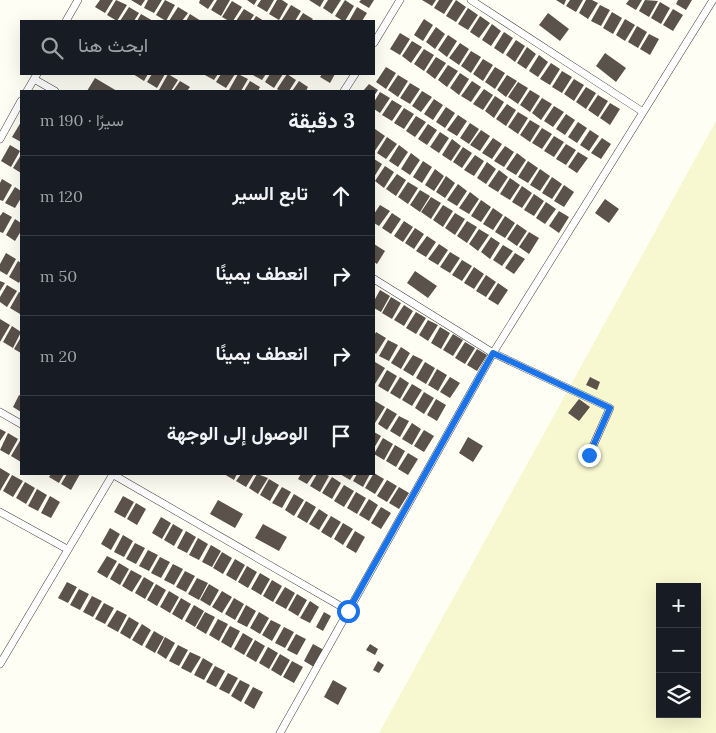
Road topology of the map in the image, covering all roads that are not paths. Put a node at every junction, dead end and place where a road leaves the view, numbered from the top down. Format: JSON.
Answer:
{"nodes":[{"id":1,"x":78,"y":0,"type":"edge"},
{"id":2,"x":400,"y":0,"type":"edge"},
{"id":3,"x":471,"y":0,"type":"edge"},
{"id":4,"x":713,"y":0,"type":"edge"},
{"id":5,"x":67,"y":20,"type":"edge"},
{"id":6,"x":375,"y":41,"type":"edge"},
{"id":7,"x":354,"y":75,"type":"edge"},
{"id":8,"x":35,"y":76,"type":"edge"},
{"id":9,"x":28,"y":90,"type":"edge"},
{"id":10,"x":54,"y":90,"type":"edge"},
{"id":11,"x":345,"y":90,"type":"edge"},
{"id":12,"x":20,"y":103,"type":"edge"},
{"id":13,"x":644,"y":112,"type":"junction"},
{"id":14,"x":0,"y":139,"type":"edge"},
{"id":15,"x":375,"y":280,"type":"edge"},
{"id":16,"x":493,"y":353,"type":"junction"},
{"id":17,"x":0,"y":412,"type":"edge"},
{"id":18,"x":20,"y":423,"type":"edge"},
{"id":19,"x":589,"y":455,"type":"dead end"},
{"id":20,"x":111,"y":475,"type":"edge"},
{"id":21,"x":114,"y":475,"type":"edge"},
{"id":22,"x":0,"y":512,"type":"edge"},
{"id":23,"x":67,"y":549,"type":"junction"},
{"id":24,"x":348,"y":611,"type":"junction"},
{"id":25,"x":0,"y":664,"type":"edge"},
{"id":26,"x":280,"y":733,"type":"edge"}],
"edges":[{"from":1,"to":5,"type":"lane"},
{"from":2,"to":6,"type":"lane"},
{"from":3,"to":13,"type":"lane"},
{"from":4,"to":13,"type":"lane"},
{"from":7,"to":11,"type":"lane"},
{"from":8,"to":9,"type":"lane"},
{"from":8,"to":10,"type":"lane"},
{"from":12,"to":14,"type":"lane"},
{"from":13,"to":16,"type":"lane"},
{"from":15,"to":16,"type":"lane"},
{"from":16,"to":19,"type":"lane"},
{"from":16,"to":24,"type":"lane"},
{"from":17,"to":18,"type":"lane"},
{"from":20,"to":23,"type":"lane"},
{"from":21,"to":24,"type":"lane"},
{"from":22,"to":23,"type":"lane"},
{"from":23,"to":25,"type":"lane"},
{"from":24,"to":26,"type":"lane"}]}
